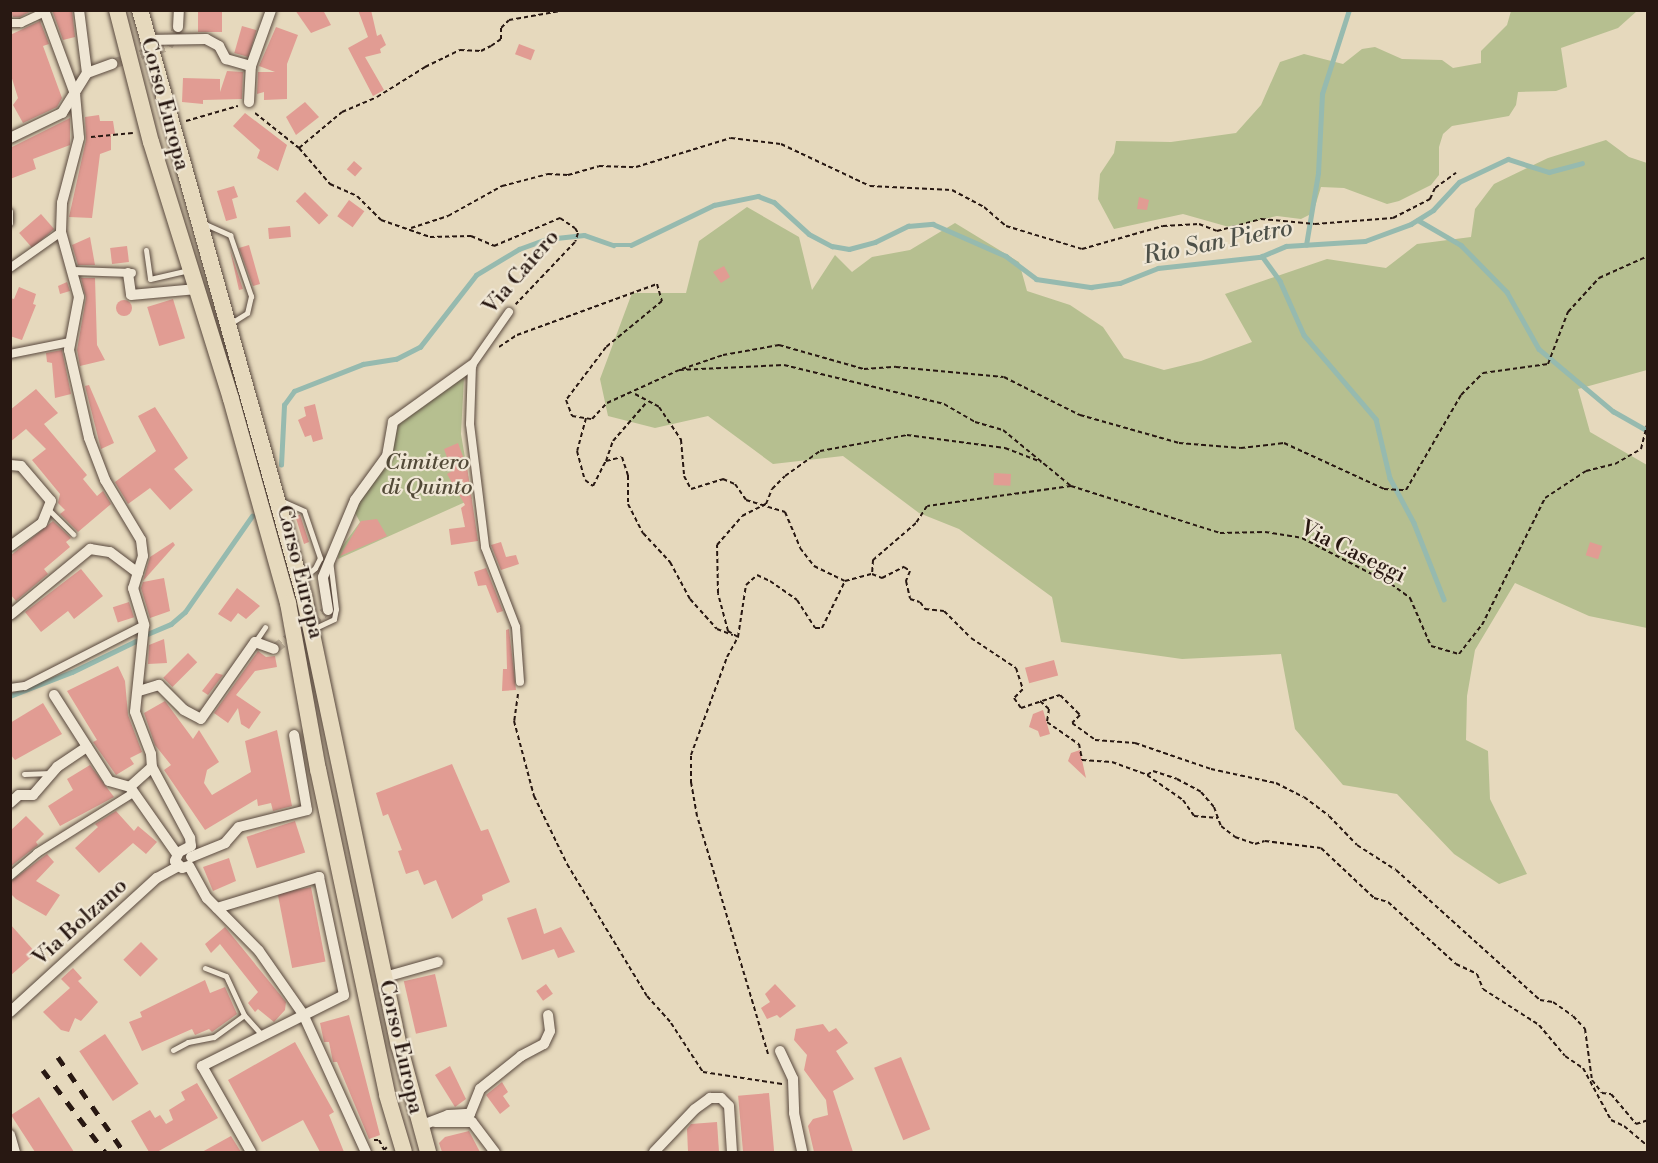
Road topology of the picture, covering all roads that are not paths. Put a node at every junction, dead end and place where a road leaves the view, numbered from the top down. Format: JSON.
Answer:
{"nodes":[{"id":1,"x":79,"y":10,"type":"edge"},
{"id":2,"x":117,"y":10,"type":"edge"},
{"id":3,"x":140,"y":10,"type":"edge"},
{"id":4,"x":179,"y":10,"type":"edge"},
{"id":5,"x":271,"y":10,"type":"edge"},
{"id":6,"x":44,"y":11,"type":"edge"},
{"id":7,"x":10,"y":23,"type":"edge"},
{"id":8,"x":178,"y":27,"type":"tunnel mouth"},
{"id":9,"x":146,"y":40,"type":"junction"},
{"id":10,"x":112,"y":64,"type":"tunnel mouth"},
{"id":11,"x":251,"y":66,"type":"junction"},
{"id":12,"x":87,"y":73,"type":"junction"},
{"id":13,"x":75,"y":94,"type":"junction"},
{"id":14,"x":249,"y":102,"type":"road end"},
{"id":15,"x":10,"y":138,"type":"edge"},
{"id":16,"x":10,"y":211,"type":"edge"},
{"id":17,"x":198,"y":222,"type":"junction"},
{"id":18,"x":10,"y":223,"type":"edge"},
{"id":19,"x":61,"y":232,"type":"junction"},
{"id":20,"x":146,"y":250,"type":"dead end"},
{"id":21,"x":10,"y":268,"type":"edge"},
{"id":22,"x":191,"y":269,"type":"junction"},
{"id":23,"x":73,"y":271,"type":"junction"},
{"id":24,"x":130,"y":273,"type":"joint"},
{"id":25,"x":197,"y":289,"type":"junction"},
{"id":26,"x":509,"y":312,"type":"road end"},
{"id":27,"x":229,"y":333,"type":"junction"},
{"id":28,"x":70,"y":342,"type":"junction"},
{"id":29,"x":10,"y":354,"type":"edge"},
{"id":30,"x":472,"y":365,"type":"junction"},
{"id":31,"x":10,"y":465,"type":"edge"},
{"id":32,"x":278,"y":499,"type":"junction"},
{"id":33,"x":50,"y":511,"type":"junction"},
{"id":34,"x":73,"y":534,"type":"dead end"},
{"id":35,"x":10,"y":546,"type":"edge"},
{"id":36,"x":330,"y":558,"type":"junction"},
{"id":37,"x":138,"y":573,"type":"junction"},
{"id":38,"x":300,"y":580,"type":"junction"},
{"id":39,"x":328,"y":610,"type":"dead end"},
{"id":40,"x":10,"y":615,"type":"edge"},
{"id":41,"x":144,"y":625,"type":"junction"},
{"id":42,"x":265,"y":627,"type":"dead end"},
{"id":43,"x":312,"y":630,"type":"junction"},
{"id":44,"x":255,"y":642,"type":"junction"},
{"id":45,"x":274,"y":649,"type":"dead end"},
{"id":46,"x":520,"y":682,"type":"road end"},
{"id":47,"x":10,"y":688,"type":"edge"},
{"id":48,"x":140,"y":691,"type":"junction"},
{"id":49,"x":54,"y":695,"type":"dead end"},
{"id":50,"x":294,"y":735,"type":"dead end"},
{"id":51,"x":87,"y":747,"type":"junction"},
{"id":52,"x":152,"y":767,"type":"junction"},
{"id":53,"x":51,"y":773,"type":"junction"},
{"id":54,"x":24,"y":774,"type":"dead end"},
{"id":55,"x":131,"y":790,"type":"junction"},
{"id":56,"x":10,"y":803,"type":"edge"},
{"id":57,"x":184,"y":859,"type":"junction"},
{"id":58,"x":10,"y":876,"type":"edge"},
{"id":59,"x":218,"y":908,"type":"junction"},
{"id":60,"x":438,"y":962,"type":"dead end"},
{"id":61,"x":205,"y":968,"type":"dead end"},
{"id":62,"x":385,"y":977,"type":"junction"},
{"id":63,"x":10,"y":1012,"type":"edge"},
{"id":64,"x":303,"y":1014,"type":"junction"},
{"id":65,"x":244,"y":1015,"type":"junction"},
{"id":66,"x":548,"y":1016,"type":"dead end"},
{"id":67,"x":262,"y":1035,"type":"junction"},
{"id":68,"x":173,"y":1050,"type":"dead end"},
{"id":69,"x":780,"y":1051,"type":"dead end"},
{"id":70,"x":425,"y":1124,"type":"junction"},
{"id":71,"x":10,"y":1136,"type":"edge"},
{"id":72,"x":364,"y":1148,"type":"edge"},
{"id":73,"x":15,"y":1152,"type":"edge"},
{"id":74,"x":251,"y":1152,"type":"edge"},
{"id":75,"x":404,"y":1152,"type":"edge"},
{"id":76,"x":429,"y":1152,"type":"edge"},
{"id":77,"x":495,"y":1152,"type":"edge"},
{"id":78,"x":654,"y":1152,"type":"edge"},
{"id":79,"x":732,"y":1152,"type":"edge"},
{"id":80,"x":802,"y":1152,"type":"edge"}],
"edges":[{"from":1,"to":12,"type":"street"},
{"from":2,"to":22,"type":"main road","name":"Corso Europa"},
{"from":3,"to":9,"type":"main road","name":"Corso Europa"},
{"from":4,"to":8,"type":"street"},
{"from":5,"to":11,"type":"street"},
{"from":6,"to":7,"type":"street"},
{"from":6,"to":13,"type":"street"},
{"from":9,"to":11,"type":"street"},
{"from":9,"to":17,"type":"main road","name":"Corso Europa"},
{"from":10,"to":12,"type":"street"},
{"from":11,"to":14,"type":"street"},
{"from":12,"to":13,"type":"street"},
{"from":13,"to":15,"type":"street"},
{"from":13,"to":19,"type":"street"},
{"from":16,"to":18,"type":"lane"},
{"from":17,"to":27,"type":"main road","name":"Corso Europa"},
{"from":17,"to":27,"type":"lane"},
{"from":19,"to":21,"type":"street"},
{"from":19,"to":23,"type":"street"},
{"from":20,"to":22,"type":"lane"},
{"from":22,"to":25,"type":"main road","name":"Corso Europa"},
{"from":23,"to":24,"type":"street"},
{"from":23,"to":28,"type":"street"},
{"from":24,"to":25,"type":"street"},
{"from":25,"to":75,"type":"main road","name":"Corso Europa"},
{"from":26,"to":30,"type":"street","name":"Via Caiero"},
{"from":27,"to":32,"type":"main road","name":"Corso Europa"},
{"from":28,"to":29,"type":"street"},
{"from":28,"to":37,"type":"street"},
{"from":30,"to":36,"type":"street"},
{"from":30,"to":46,"type":"street"},
{"from":31,"to":33,"type":"street"},
{"from":32,"to":38,"type":"main road","name":"Corso Europa"},
{"from":32,"to":38,"type":"lane","name":"Corso Europa"},
{"from":33,"to":34,"type":"lane"},
{"from":33,"to":35,"type":"street"},
{"from":36,"to":39,"type":"street"},
{"from":36,"to":43,"type":"lane"},
{"from":37,"to":40,"type":"street"},
{"from":37,"to":41,"type":"street"},
{"from":38,"to":43,"type":"main road","name":"Corso Europa"},
{"from":41,"to":47,"type":"street"},
{"from":41,"to":48,"type":"street"},
{"from":42,"to":44,"type":"lane"},
{"from":43,"to":62,"type":"main road","name":"Corso Europa"},
{"from":44,"to":45,"type":"street"},
{"from":44,"to":48,"type":"street"},
{"from":48,"to":52,"type":"street"},
{"from":49,"to":51,"type":"street"},
{"from":50,"to":57,"type":"street","name":"Via Bolzano"},
{"from":51,"to":53,"type":"street"},
{"from":51,"to":55,"type":"street"},
{"from":52,"to":55,"type":"street"},
{"from":52,"to":57,"type":"street"},
{"from":53,"to":54,"type":"lane"},
{"from":53,"to":56,"type":"street"},
{"from":55,"to":57,"type":"street"},
{"from":55,"to":58,"type":"street"},
{"from":57,"to":59,"type":"street"},
{"from":57,"to":63,"type":"street","name":"Via Bolzano"},
{"from":59,"to":64,"type":"street"},
{"from":59,"to":64,"type":"street"},
{"from":60,"to":62,"type":"street"},
{"from":61,"to":65,"type":"lane"},
{"from":62,"to":70,"type":"main road","name":"Corso Europa"},
{"from":64,"to":67,"type":"street"},
{"from":64,"to":72,"type":"street"},
{"from":65,"to":67,"type":"lane"},
{"from":65,"to":68,"type":"lane"},
{"from":66,"to":70,"type":"street","name":"Corso Europa"},
{"from":67,"to":74,"type":"street"},
{"from":69,"to":80,"type":"street"},
{"from":70,"to":76,"type":"main road","name":"Corso Europa"},
{"from":70,"to":77,"type":"street","name":"Corso Europa"},
{"from":71,"to":73,"type":"street"},
{"from":78,"to":79,"type":"street"}]}
